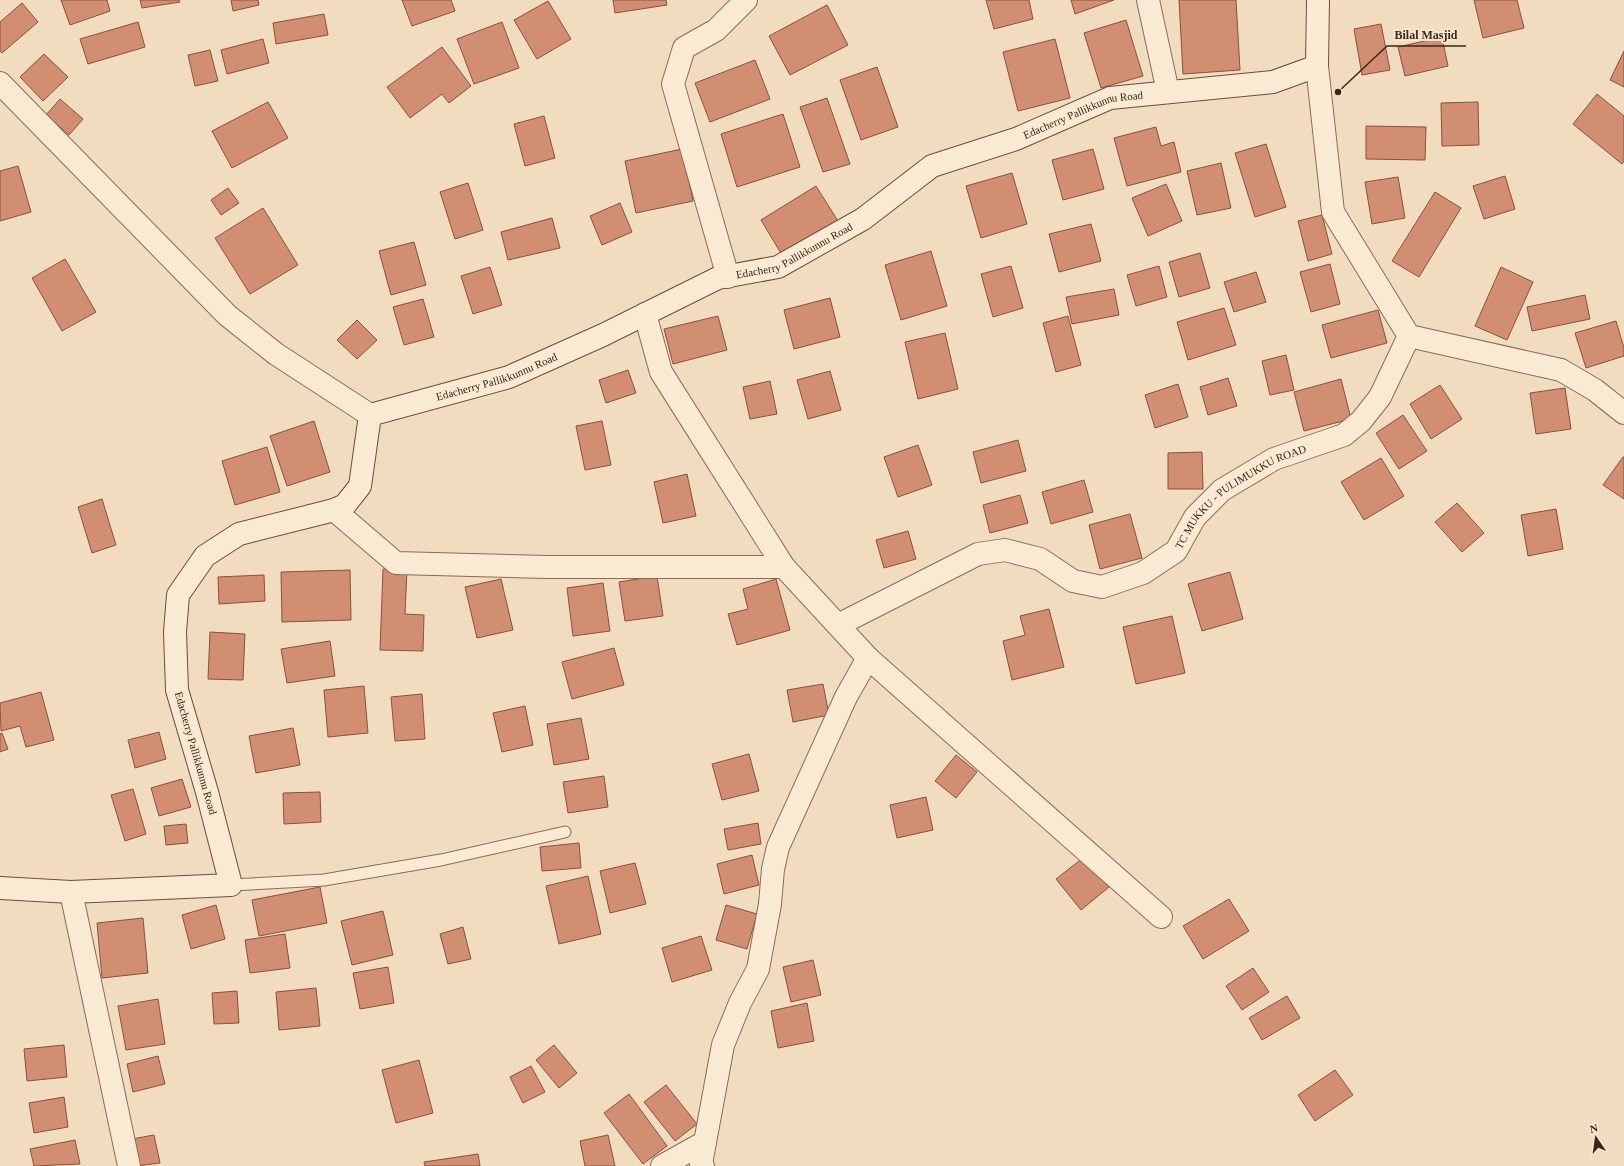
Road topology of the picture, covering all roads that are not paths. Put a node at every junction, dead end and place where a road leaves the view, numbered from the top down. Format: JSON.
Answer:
{"nodes":[{"id":1,"x":746,"y":0,"type":"edge"},
{"id":2,"x":1148,"y":0,"type":"edge"},
{"id":3,"x":1318,"y":0,"type":"edge"},
{"id":4,"x":1317,"y":66,"type":"junction"},
{"id":5,"x":0,"y":83,"type":"edge"},
{"id":6,"x":1168,"y":92,"type":"junction"},
{"id":7,"x":728,"y":276,"type":"junction"},
{"id":8,"x":645,"y":314,"type":"junction"},
{"id":9,"x":1409,"y":336,"type":"junction"},
{"id":10,"x":1624,"y":413,"type":"edge"},
{"id":11,"x":370,"y":416,"type":"junction"},
{"id":12,"x":334,"y":510,"type":"junction"},
{"id":13,"x":784,"y":567,"type":"junction"},
{"id":14,"x":838,"y":625,"type":"junction"},
{"id":15,"x":868,"y":658,"type":"junction"},
{"id":16,"x":565,"y":832,"type":"dead end"},
{"id":17,"x":231,"y":885,"type":"junction"},
{"id":18,"x":0,"y":888,"type":"edge"},
{"id":19,"x":71,"y":892,"type":"junction"},
{"id":20,"x":1161,"y":917,"type":"dead end"},
{"id":21,"x":705,"y":1142,"type":"junction"},
{"id":22,"x":129,"y":1166,"type":"edge"},
{"id":23,"x":662,"y":1166,"type":"edge"},
{"id":24,"x":702,"y":1166,"type":"edge"}],
"edges":[{"from":1,"to":7,"type":"street"},
{"from":2,"to":6,"type":"street"},
{"from":3,"to":4,"type":"street"},
{"from":4,"to":6,"type":"street","name":"Edacherry Pallikkunnu Road"},
{"from":4,"to":9,"type":"street"},
{"from":5,"to":11,"type":"street"},
{"from":6,"to":7,"type":"street","name":"Edacherry Pallikkunnu Road"},
{"from":7,"to":8,"type":"street","name":"Edacherry Pallikkunnu Road"},
{"from":8,"to":11,"type":"street","name":"Edacherry Pallikkunnu Road"},
{"from":8,"to":13,"type":"street"},
{"from":9,"to":10,"type":"street"},
{"from":9,"to":14,"type":"street","name":"TC MUKKU - PULIMUKKU ROAD"},
{"from":11,"to":12,"type":"street","name":"Edacherry Pallikkunnu Road"},
{"from":12,"to":13,"type":"street"},
{"from":12,"to":17,"type":"street","name":"Edacherry Pallikkunnu Road"},
{"from":13,"to":14,"type":"street"},
{"from":14,"to":15,"type":"street"},
{"from":15,"to":20,"type":"street"},
{"from":15,"to":21,"type":"street"},
{"from":16,"to":17,"type":"lane"},
{"from":17,"to":19,"type":"street"},
{"from":18,"to":19,"type":"street"},
{"from":19,"to":22,"type":"street"},
{"from":21,"to":23,"type":"street"},
{"from":21,"to":24,"type":"street"}]}
